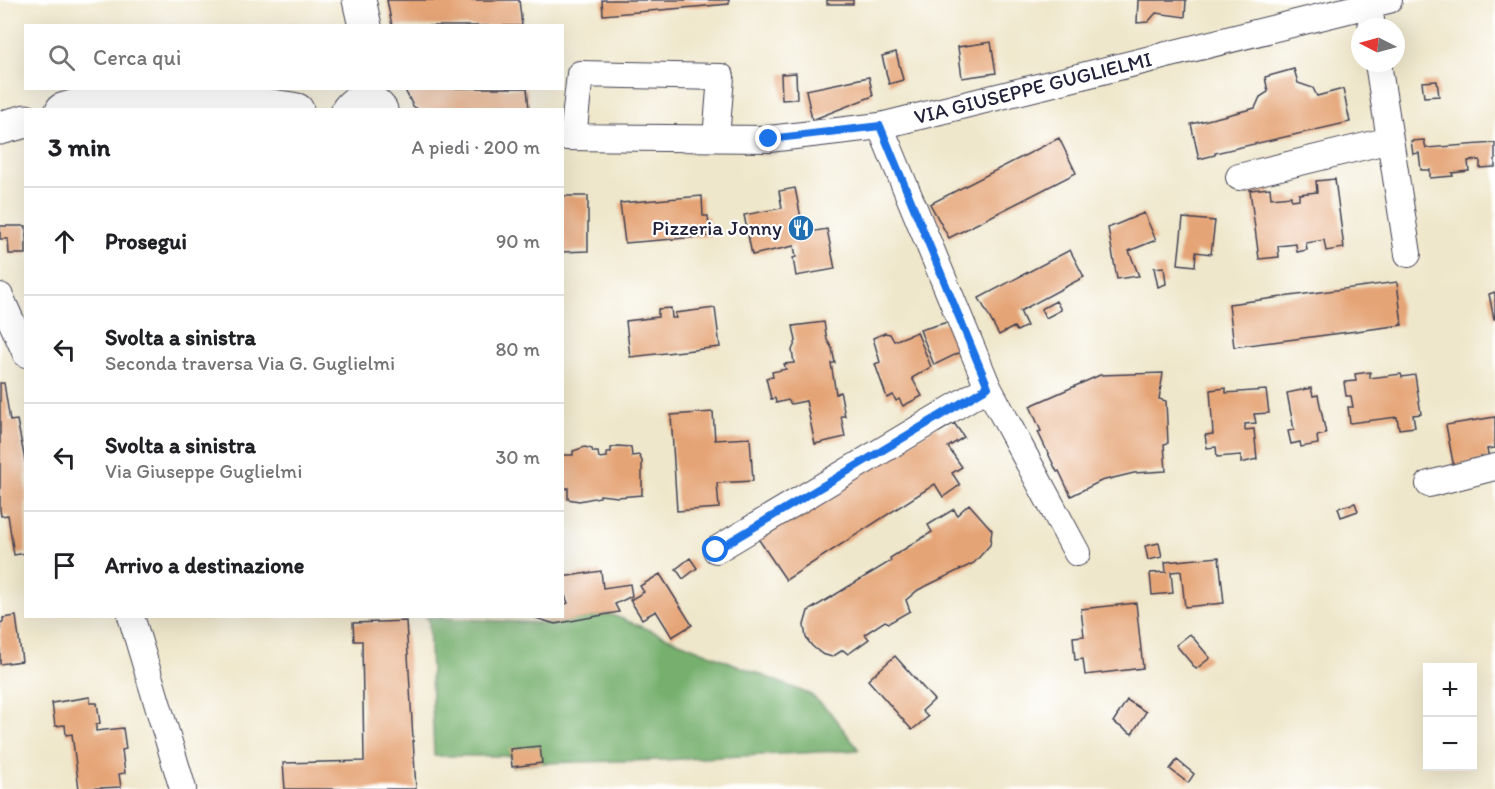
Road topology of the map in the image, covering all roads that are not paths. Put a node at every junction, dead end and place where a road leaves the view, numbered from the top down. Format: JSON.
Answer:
{"nodes":[{"id":1,"x":360,"y":0,"type":"edge"},
{"id":2,"x":1377,"y":11,"type":"edge"},
{"id":3,"x":364,"y":24,"type":"edge"},
{"id":4,"x":1379,"y":72,"type":"edge"},
{"id":5,"x":69,"y":108,"type":"edge"},
{"id":6,"x":283,"y":108,"type":"edge"},
{"id":7,"x":24,"y":122,"type":"edge"},
{"id":8,"x":880,"y":126,"type":"junction"},
{"id":9,"x":0,"y":128,"type":"edge"},
{"id":10,"x":568,"y":137,"type":"edge"},
{"id":11,"x":716,"y":138,"type":"junction"},
{"id":12,"x":1390,"y":140,"type":"junction"},
{"id":13,"x":1239,"y":177,"type":"dead end"},
{"id":14,"x":1408,"y":254,"type":"dead end"},
{"id":15,"x":0,"y":296,"type":"edge"},
{"id":16,"x":24,"y":350,"type":"edge"},
{"id":17,"x":988,"y":387,"type":"junction"},
{"id":18,"x":1495,"y":467,"type":"edge"},
{"id":19,"x":1429,"y":484,"type":"dead end"},
{"id":20,"x":716,"y":550,"type":"dead end"},
{"id":21,"x":1077,"y":553,"type":"dead end"},
{"id":22,"x":132,"y":618,"type":"edge"},
{"id":23,"x":183,"y":789,"type":"edge"}],
"edges":[{"from":1,"to":3,"type":"main road"},
{"from":2,"to":8,"type":"street","name":"VIA GIUSEPPE GUGLIELMI"},
{"from":4,"to":12,"type":"street"},
{"from":5,"to":6,"type":"main road"},
{"from":7,"to":9,"type":"main road"},
{"from":8,"to":11,"type":"street","name":"VIA GIUSEPPE GUGLIELMI"},
{"from":8,"to":17,"type":"street"},
{"from":10,"to":11,"type":"street","name":"VIA GIUSEPPE GUGLIELMI"},
{"from":10,"to":11,"type":"street"},
{"from":12,"to":13,"type":"street"},
{"from":12,"to":14,"type":"street"},
{"from":15,"to":16,"type":"street"},
{"from":17,"to":20,"type":"street"},
{"from":17,"to":21,"type":"street"},
{"from":18,"to":19,"type":"street"},
{"from":22,"to":23,"type":"street"}]}
